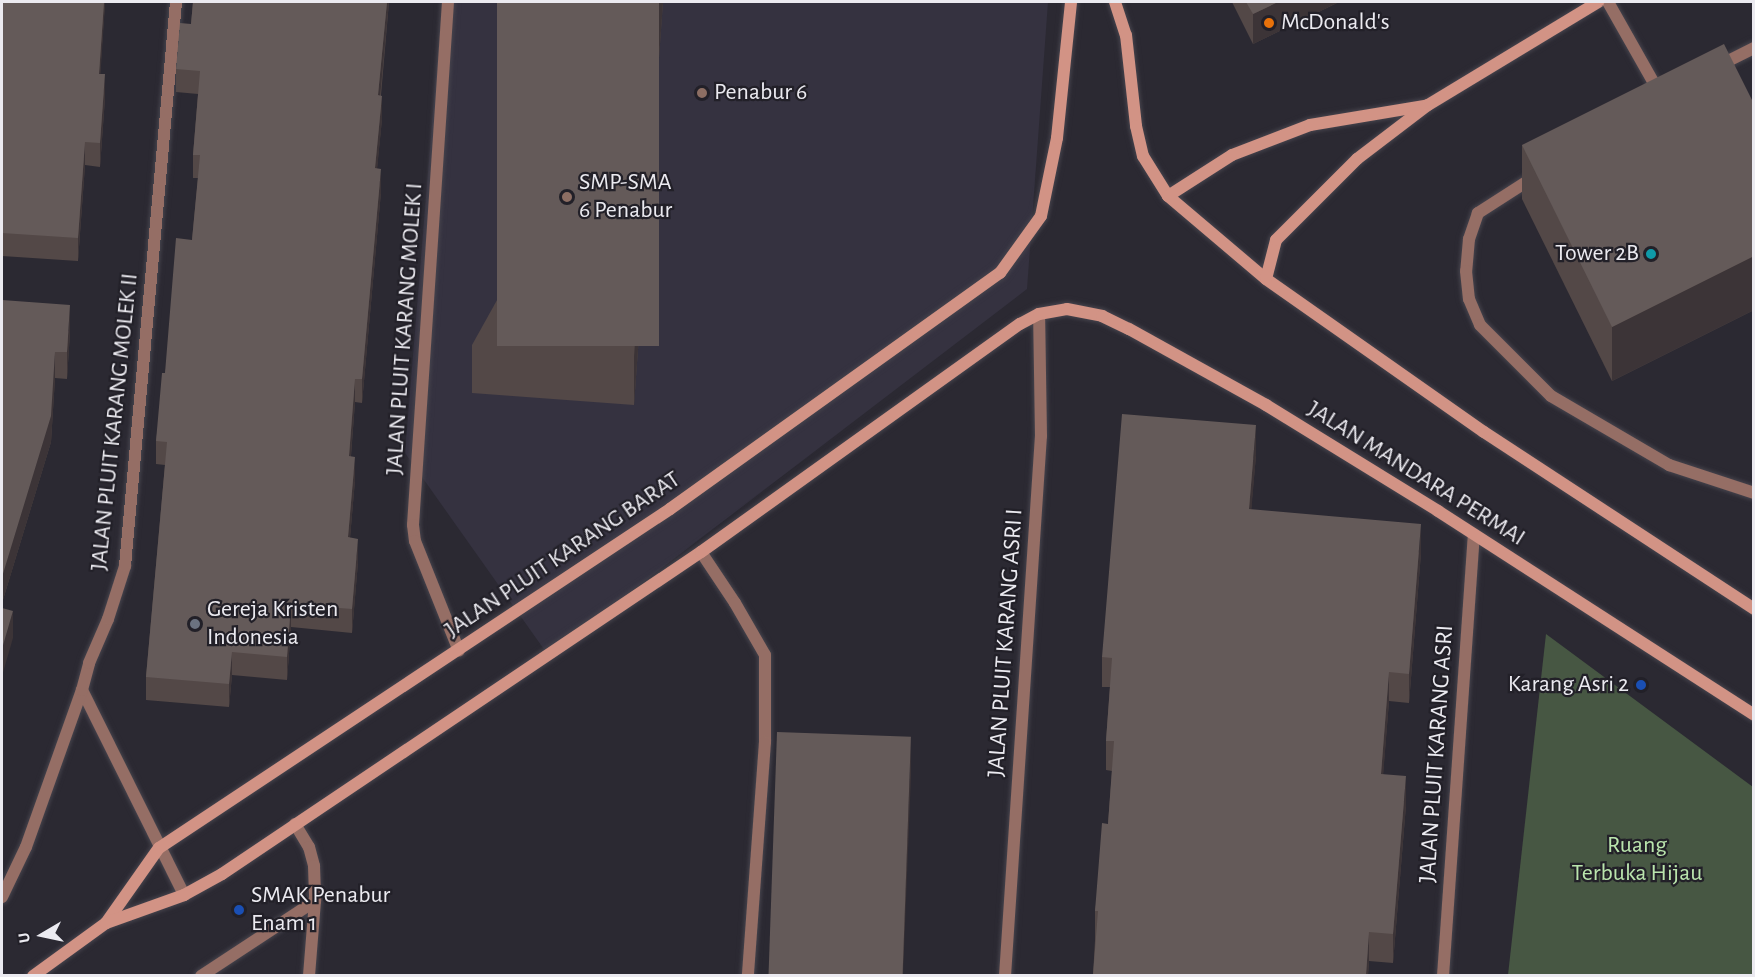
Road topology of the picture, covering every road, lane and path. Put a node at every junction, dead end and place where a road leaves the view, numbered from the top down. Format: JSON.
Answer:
{"nodes":[{"id":1,"x":176,"y":2,"type":"edge"},
{"id":2,"x":448,"y":2,"type":"edge"},
{"id":3,"x":1071,"y":2,"type":"edge"},
{"id":4,"x":1115,"y":2,"type":"edge"},
{"id":5,"x":1598,"y":2,"type":"edge"},
{"id":6,"x":1608,"y":2,"type":"edge"},
{"id":7,"x":1754,"y":48,"type":"edge"},
{"id":8,"x":1702,"y":74,"type":"edge"},
{"id":9,"x":1662,"y":96,"type":"edge"},
{"id":10,"x":1428,"y":105,"type":"junction"},
{"id":11,"x":1546,"y":170,"type":"edge"},
{"id":12,"x":1168,"y":196,"type":"junction"},
{"id":13,"x":1266,"y":279,"type":"junction"},
{"id":14,"x":1039,"y":314,"type":"junction"},
{"id":15,"x":1754,"y":493,"type":"edge"},
{"id":16,"x":1474,"y":535,"type":"junction"},
{"id":17,"x":701,"y":552,"type":"junction"},
{"id":18,"x":1754,"y":609,"type":"edge"},
{"id":19,"x":459,"y":651,"type":"junction"},
{"id":20,"x":82,"y":690,"type":"junction"},
{"id":21,"x":1754,"y":715,"type":"edge"},
{"id":22,"x":295,"y":824,"type":"junction"},
{"id":23,"x":159,"y":848,"type":"junction"},
{"id":24,"x":184,"y":895,"type":"junction"},
{"id":25,"x":2,"y":897,"type":"edge"},
{"id":26,"x":315,"y":901,"type":"junction"},
{"id":27,"x":106,"y":923,"type":"junction"},
{"id":28,"x":33,"y":975,"type":"edge"},
{"id":29,"x":201,"y":975,"type":"edge"},
{"id":30,"x":309,"y":975,"type":"edge"},
{"id":31,"x":748,"y":975,"type":"edge"},
{"id":32,"x":1005,"y":975,"type":"edge"},
{"id":33,"x":1443,"y":975,"type":"edge"}],
"edges":[{"from":1,"to":20,"type":"street","name":"JALAN PLUIT KARANG MOLEK II"},
{"from":2,"to":19,"type":"street","name":"JALAN PLUIT KARANG MOLEK I"},
{"from":3,"to":19,"type":"street","name":"JALAN PLUIT KARANG BARAT"},
{"from":4,"to":12,"type":"street"},
{"from":5,"to":10,"type":"street"},
{"from":6,"to":9,"type":"street"},
{"from":7,"to":8,"type":"street"},
{"from":10,"to":12,"type":"street"},
{"from":10,"to":13,"type":"street"},
{"from":11,"to":15,"type":"street"},
{"from":12,"to":13,"type":"street"},
{"from":13,"to":18,"type":"street"},
{"from":14,"to":16,"type":"street","name":"JALAN MANDARA PERMAI"},
{"from":14,"to":17,"type":"street","name":"JALAN PLUIT KARANG BARAT"},
{"from":14,"to":32,"type":"street","name":"JALAN PLUIT KARANG ASRI I"},
{"from":16,"to":21,"type":"street","name":"JALAN MANDARA PERMAI"},
{"from":16,"to":33,"type":"street","name":"JALAN PLUIT KARANG ASRI"},
{"from":17,"to":22,"type":"street","name":"JALAN PLUIT KARANG BARAT"},
{"from":17,"to":31,"type":"street"},
{"from":19,"to":23,"type":"street","name":"JALAN PLUIT KARANG BARAT"},
{"from":20,"to":23,"type":"street"},
{"from":20,"to":25,"type":"street","name":"JALAN PLUIT KARANG MOLEK II"},
{"from":22,"to":24,"type":"street","name":"JALAN PLUIT KARANG BARAT"},
{"from":22,"to":26,"type":"street"},
{"from":23,"to":24,"type":"street"},
{"from":23,"to":27,"type":"street","name":"JALAN PLUIT KARANG BARAT"},
{"from":24,"to":27,"type":"street","name":"JALAN PLUIT KARANG BARAT"},
{"from":26,"to":29,"type":"street"},
{"from":26,"to":30,"type":"street"},
{"from":27,"to":28,"type":"street","name":"JALAN PLUIT KARANG BARAT"}]}
